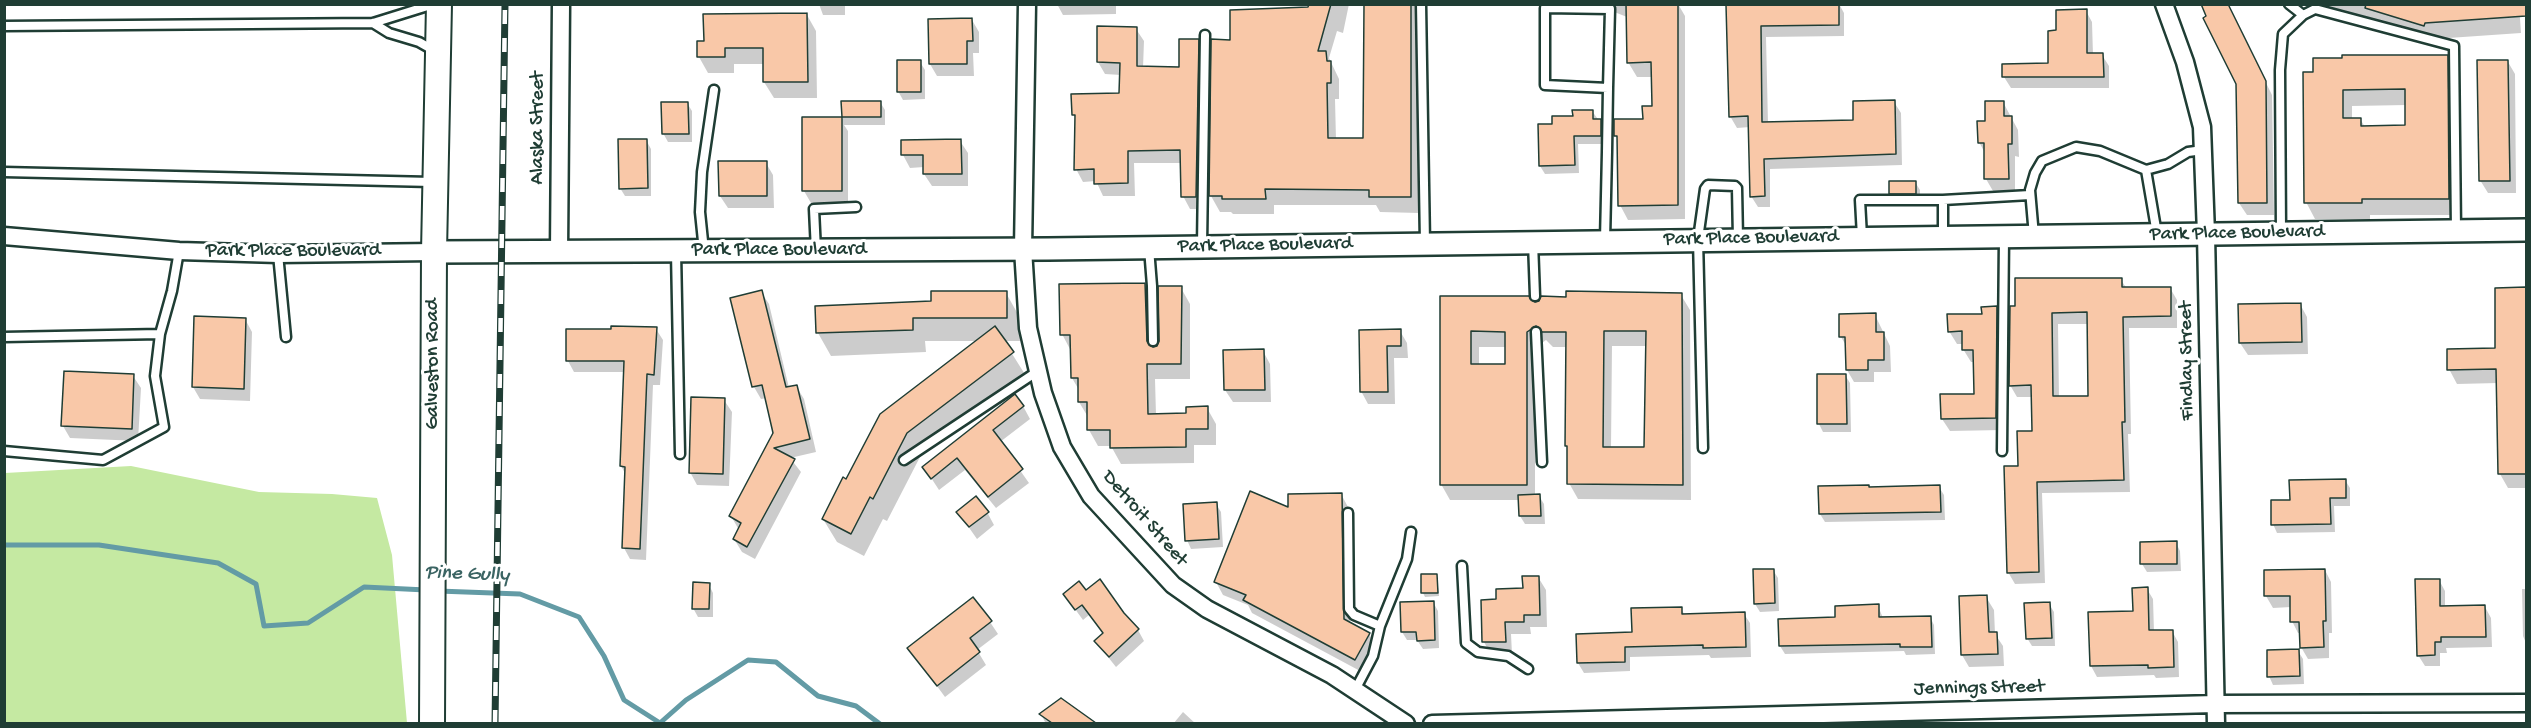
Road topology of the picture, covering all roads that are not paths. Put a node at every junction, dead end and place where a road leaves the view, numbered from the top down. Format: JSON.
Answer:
{"nodes":[{"id":1,"x":434,"y":4,"type":"edge"},
{"id":2,"x":439,"y":4,"type":"edge"},
{"id":3,"x":561,"y":4,"type":"edge"},
{"id":4,"x":1027,"y":4,"type":"edge"},
{"id":5,"x":1421,"y":4,"type":"edge"},
{"id":6,"x":2164,"y":4,"type":"edge"},
{"id":7,"x":2289,"y":4,"type":"edge"},
{"id":8,"x":2303,"y":15,"type":"junction"},
{"id":9,"x":373,"y":23,"type":"junction"},
{"id":10,"x":4,"y":26,"type":"edge"},
{"id":11,"x":1205,"y":34,"type":"dead end"},
{"id":12,"x":438,"y":53,"type":"junction"},
{"id":13,"x":1608,"y":88,"type":"junction"},
{"id":14,"x":714,"y":90,"type":"dead end"},
{"id":15,"x":2203,"y":150,"type":"junction"},
{"id":16,"x":2146,"y":170,"type":"junction"},
{"id":17,"x":4,"y":172,"type":"edge"},
{"id":18,"x":436,"y":183,"type":"junction"},
{"id":19,"x":2030,"y":195,"type":"junction"},
{"id":20,"x":1943,"y":200,"type":"junction"},
{"id":21,"x":856,"y":207,"type":"dead end"},
{"id":22,"x":2526,"y":230,"type":"edge"},
{"id":23,"x":2456,"y":231,"type":"junction"},
{"id":24,"x":2281,"y":233,"type":"junction"},
{"id":25,"x":2206,"y":234,"type":"junction"},
{"id":26,"x":2157,"y":235,"type":"junction"},
{"id":27,"x":4,"y":236,"type":"edge"},
{"id":28,"x":2004,"y":236,"type":"junction"},
{"id":29,"x":2034,"y":236,"type":"junction"},
{"id":30,"x":1943,"y":237,"type":"junction"},
{"id":31,"x":1862,"y":238,"type":"junction"},
{"id":32,"x":1698,"y":239,"type":"junction"},
{"id":33,"x":1738,"y":239,"type":"junction"},
{"id":34,"x":1605,"y":240,"type":"junction"},
{"id":35,"x":1533,"y":241,"type":"junction"},
{"id":36,"x":1425,"y":243,"type":"junction"},
{"id":37,"x":1202,"y":247,"type":"junction"},
{"id":38,"x":1149,"y":248,"type":"junction"},
{"id":39,"x":1023,"y":249,"type":"junction"},
{"id":40,"x":179,"y":251,"type":"junction"},
{"id":41,"x":676,"y":251,"type":"junction"},
{"id":42,"x":704,"y":251,"type":"junction"},
{"id":43,"x":816,"y":251,"type":"junction"},
{"id":44,"x":434,"y":252,"type":"junction"},
{"id":45,"x":559,"y":252,"type":"junction"},
{"id":46,"x":278,"y":254,"type":"junction"},
{"id":47,"x":1535,"y":296,"type":"dead end"},
{"id":48,"x":1536,"y":332,"type":"dead end"},
{"id":49,"x":160,"y":334,"type":"junction"},
{"id":50,"x":4,"y":337,"type":"edge"},
{"id":51,"x":286,"y":337,"type":"dead end"},
{"id":52,"x":1153,"y":341,"type":"dead end"},
{"id":53,"x":1038,"y":371,"type":"junction"},
{"id":54,"x":1703,"y":448,"type":"dead end"},
{"id":55,"x":4,"y":451,"type":"edge"},
{"id":56,"x":2002,"y":451,"type":"dead end"},
{"id":57,"x":680,"y":454,"type":"dead end"},
{"id":58,"x":904,"y":460,"type":"dead end"},
{"id":59,"x":1542,"y":462,"type":"dead end"},
{"id":60,"x":1347,"y":513,"type":"dead end"},
{"id":61,"x":1411,"y":532,"type":"dead end"},
{"id":62,"x":1462,"y":566,"type":"dead end"},
{"id":63,"x":1380,"y":626,"type":"junction"},
{"id":64,"x":1528,"y":669,"type":"dead end"},
{"id":65,"x":1355,"y":690,"type":"junction"},
{"id":66,"x":2215,"y":704,"type":"junction"},
{"id":67,"x":2526,"y":704,"type":"edge"},
{"id":68,"x":432,"y":723,"type":"edge"},
{"id":69,"x":1406,"y":723,"type":"edge"},
{"id":70,"x":1432,"y":723,"type":"edge"},
{"id":71,"x":2216,"y":723,"type":"edge"}],
"edges":[{"from":1,"to":9,"type":"lane"},
{"from":2,"to":12,"type":"main road","name":"Galveston Road"},
{"from":3,"to":45,"type":"street","name":"Alaska Street"},
{"from":4,"to":39,"type":"street","name":"Detroit Street"},
{"from":5,"to":36,"type":"lane"},
{"from":6,"to":15,"type":"street","name":"Findlay Street"},
{"from":7,"to":8,"type":"lane"},
{"from":8,"to":23,"type":"lane"},
{"from":8,"to":24,"type":"lane"},
{"from":9,"to":10,"type":"lane"},
{"from":9,"to":12,"type":"lane"},
{"from":11,"to":37,"type":"lane"},
{"from":12,"to":18,"type":"main road","name":"Galveston Road"},
{"from":13,"to":13,"type":"lane"},
{"from":13,"to":34,"type":"lane"},
{"from":14,"to":42,"type":"lane"},
{"from":15,"to":16,"type":"lane"},
{"from":15,"to":25,"type":"street","name":"Findlay Street"},
{"from":16,"to":19,"type":"lane"},
{"from":16,"to":26,"type":"lane"},
{"from":17,"to":18,"type":"lane"},
{"from":18,"to":44,"type":"main road","name":"Galveston Road"},
{"from":19,"to":20,"type":"lane"},
{"from":19,"to":29,"type":"lane"},
{"from":20,"to":30,"type":"lane"},
{"from":20,"to":31,"type":"lane"},
{"from":21,"to":43,"type":"lane"},
{"from":22,"to":23,"type":"street","name":"Park Place Boulevard"},
{"from":23,"to":24,"type":"street","name":"Park Place Boulevard"},
{"from":24,"to":25,"type":"street","name":"Park Place Boulevard"},
{"from":25,"to":26,"type":"street","name":"Park Place Boulevard"},
{"from":25,"to":66,"type":"street","name":"Findlay Street"},
{"from":26,"to":29,"type":"street","name":"Park Place Boulevard"},
{"from":27,"to":40,"type":"street","name":"Park Place Boulevard"},
{"from":28,"to":29,"type":"street","name":"Park Place Boulevard"},
{"from":28,"to":30,"type":"street","name":"Park Place Boulevard"},
{"from":28,"to":56,"type":"lane"},
{"from":30,"to":31,"type":"street","name":"Park Place Boulevard"},
{"from":31,"to":33,"type":"street","name":"Park Place Boulevard"},
{"from":32,"to":33,"type":"street","name":"Park Place Boulevard"},
{"from":32,"to":33,"type":"lane"},
{"from":32,"to":34,"type":"street","name":"Park Place Boulevard"},
{"from":32,"to":54,"type":"lane"},
{"from":34,"to":35,"type":"street","name":"Park Place Boulevard"},
{"from":35,"to":36,"type":"street","name":"Park Place Boulevard"},
{"from":35,"to":47,"type":"lane"},
{"from":36,"to":37,"type":"street","name":"Park Place Boulevard"},
{"from":37,"to":38,"type":"street","name":"Park Place Boulevard"},
{"from":38,"to":39,"type":"street","name":"Park Place Boulevard"},
{"from":38,"to":52,"type":"lane"},
{"from":39,"to":43,"type":"street","name":"Park Place Boulevard"},
{"from":39,"to":53,"type":"street","name":"Detroit Street"},
{"from":40,"to":46,"type":"street","name":"Park Place Boulevard"},
{"from":40,"to":49,"type":"lane"},
{"from":41,"to":42,"type":"street","name":"Park Place Boulevard"},
{"from":41,"to":45,"type":"street","name":"Park Place Boulevard"},
{"from":41,"to":57,"type":"lane"},
{"from":42,"to":43,"type":"street","name":"Park Place Boulevard"},
{"from":44,"to":45,"type":"street","name":"Park Place Boulevard"},
{"from":44,"to":46,"type":"street","name":"Park Place Boulevard"},
{"from":44,"to":68,"type":"main road","name":"Galveston Road"},
{"from":46,"to":51,"type":"lane"},
{"from":48,"to":59,"type":"lane"},
{"from":49,"to":50,"type":"lane"},
{"from":49,"to":55,"type":"lane"},
{"from":53,"to":58,"type":"lane"},
{"from":53,"to":65,"type":"street","name":"Detroit Street"},
{"from":60,"to":63,"type":"lane"},
{"from":61,"to":63,"type":"lane"},
{"from":62,"to":64,"type":"lane"},
{"from":63,"to":65,"type":"lane"},
{"from":65,"to":69,"type":"street","name":"Detroit Street"},
{"from":66,"to":67,"type":"street","name":"Jennings Street"},
{"from":66,"to":70,"type":"street","name":"Jennings Street"},
{"from":66,"to":71,"type":"street","name":"Findlay Street"}]}
